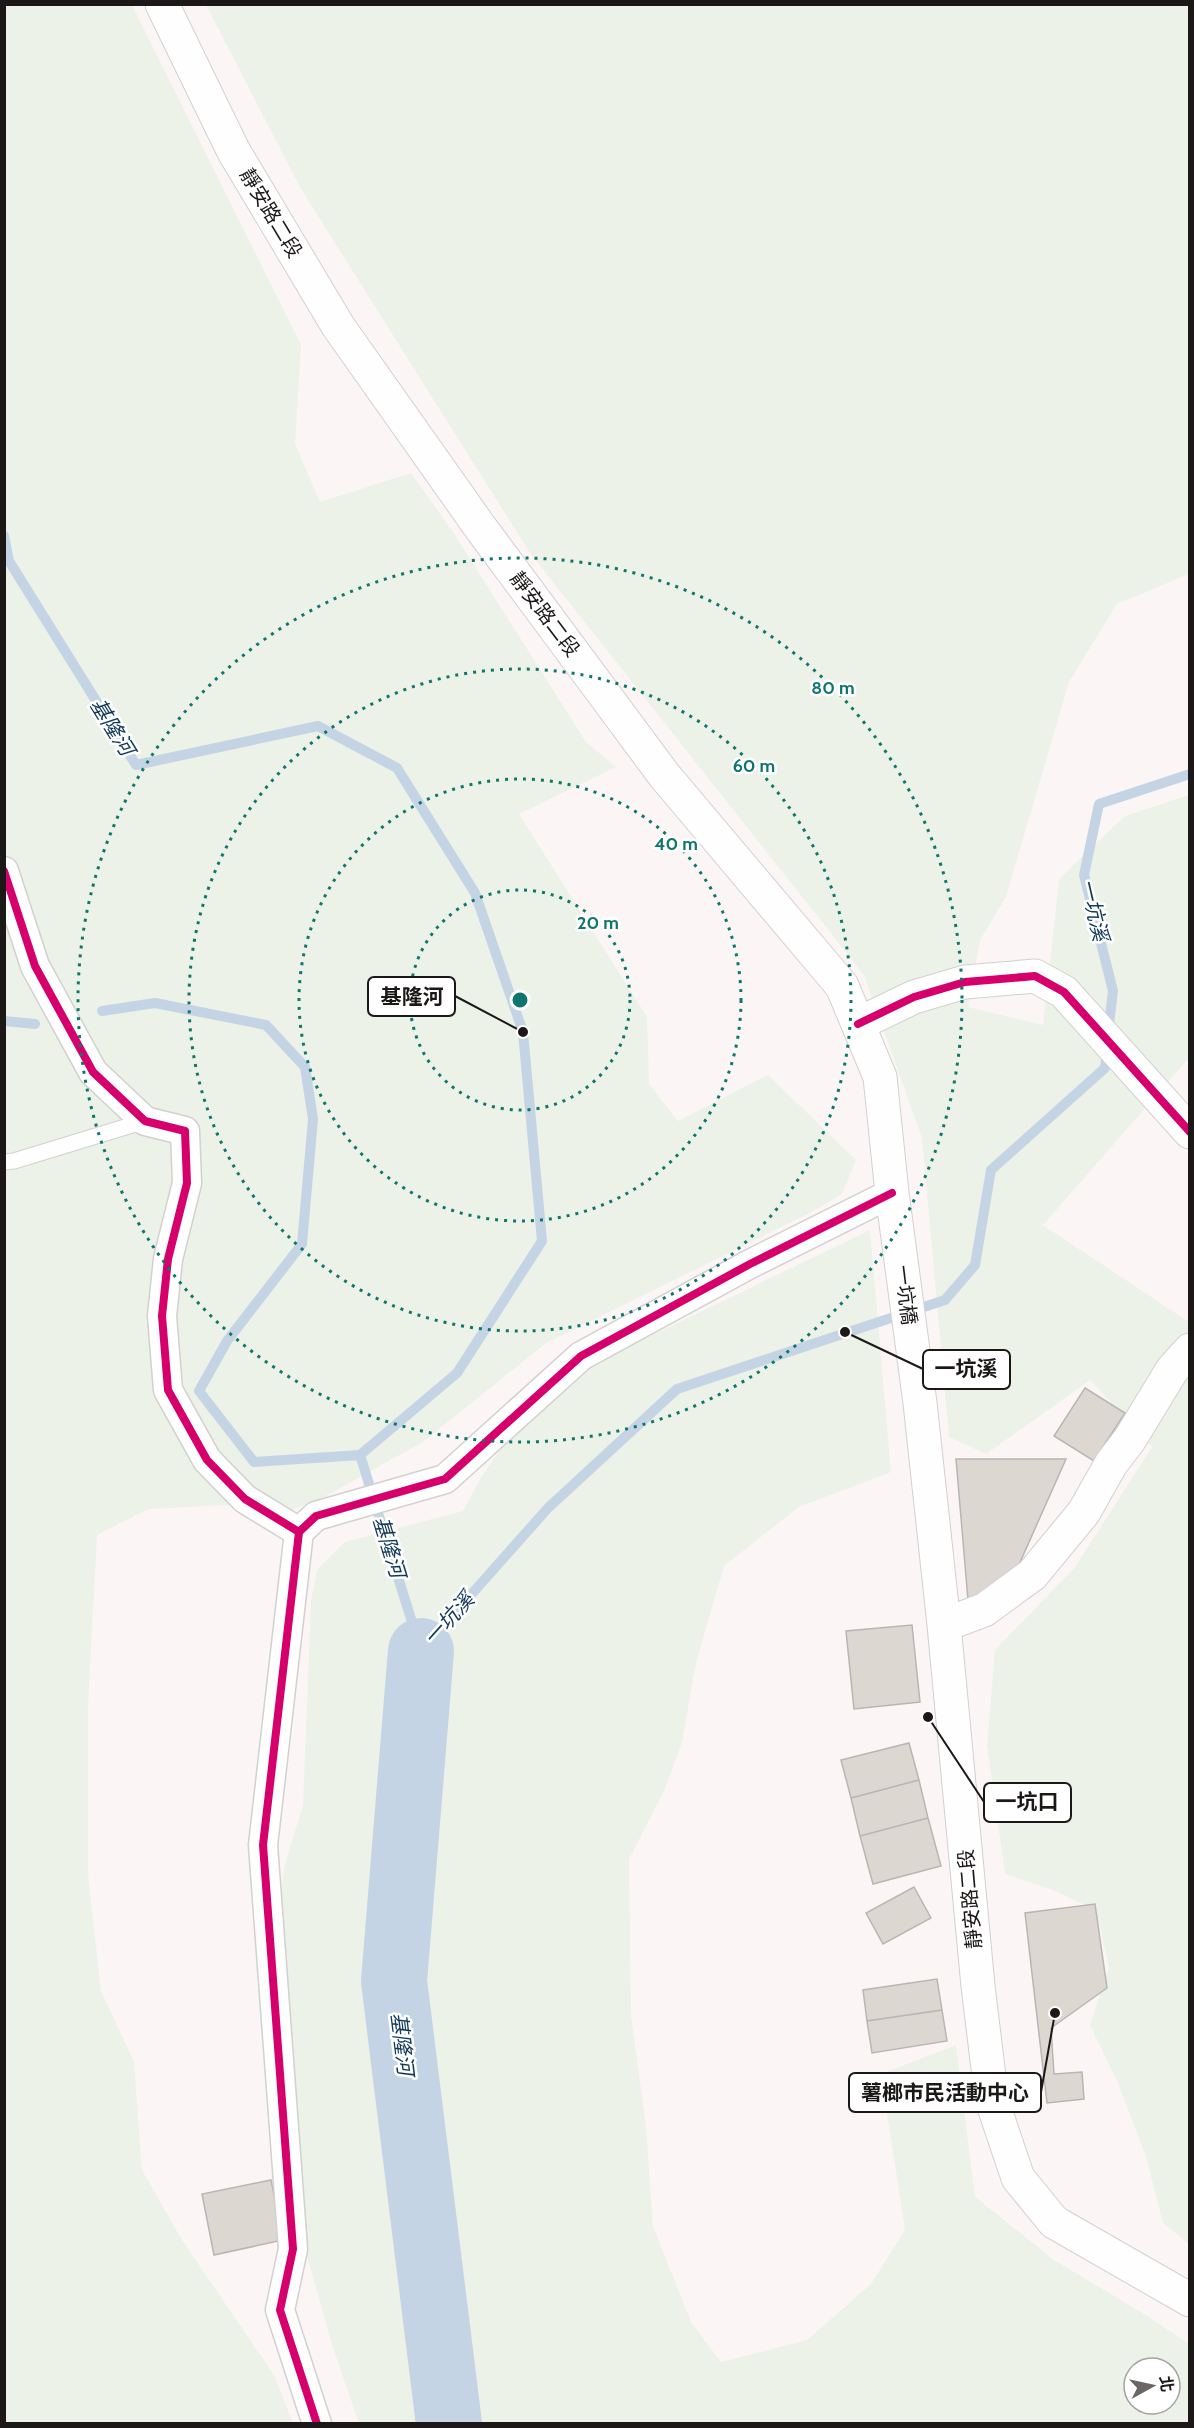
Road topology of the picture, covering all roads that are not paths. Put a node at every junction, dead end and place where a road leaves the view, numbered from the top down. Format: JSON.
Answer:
{"nodes":[{"id":1,"x":162,"y":4,"type":"edge"},
{"id":2,"x":4,"y":871,"type":"edge"},
{"id":3,"x":858,"y":1024,"type":"junction"},
{"id":4,"x":145,"y":1121,"type":"junction"},
{"id":5,"x":1190,"y":1132,"type":"edge"},
{"id":6,"x":4,"y":1162,"type":"edge"},
{"id":7,"x":895,"y":1208,"type":"junction"},
{"id":8,"x":1190,"y":1350,"type":"edge"},
{"id":9,"x":920,"y":1403,"type":"joint"},
{"id":10,"x":308,"y":1524,"type":"junction"},
{"id":11,"x":945,"y":1625,"type":"junction"},
{"id":12,"x":1190,"y":2300,"type":"edge"},
{"id":13,"x":316,"y":2424,"type":"edge"}],
"edges":[{"from":1,"to":3,"type":"main road","name":"靜安路二段"},
{"from":2,"to":4,"type":"street"},
{"from":3,"to":5,"type":"main road"},
{"from":3,"to":7,"type":"main road","name":"靜安路二段"},
{"from":4,"to":6,"type":"lane"},
{"from":4,"to":10,"type":"street"},
{"from":7,"to":9,"type":"main road","name":"一坑橋"},
{"from":7,"to":10,"type":"street"},
{"from":8,"to":11,"type":"main road"},
{"from":9,"to":11,"type":"main road","name":"靜安路二段"},
{"from":10,"to":13,"type":"street"},
{"from":11,"to":12,"type":"main road","name":"靜安路二段"}]}
